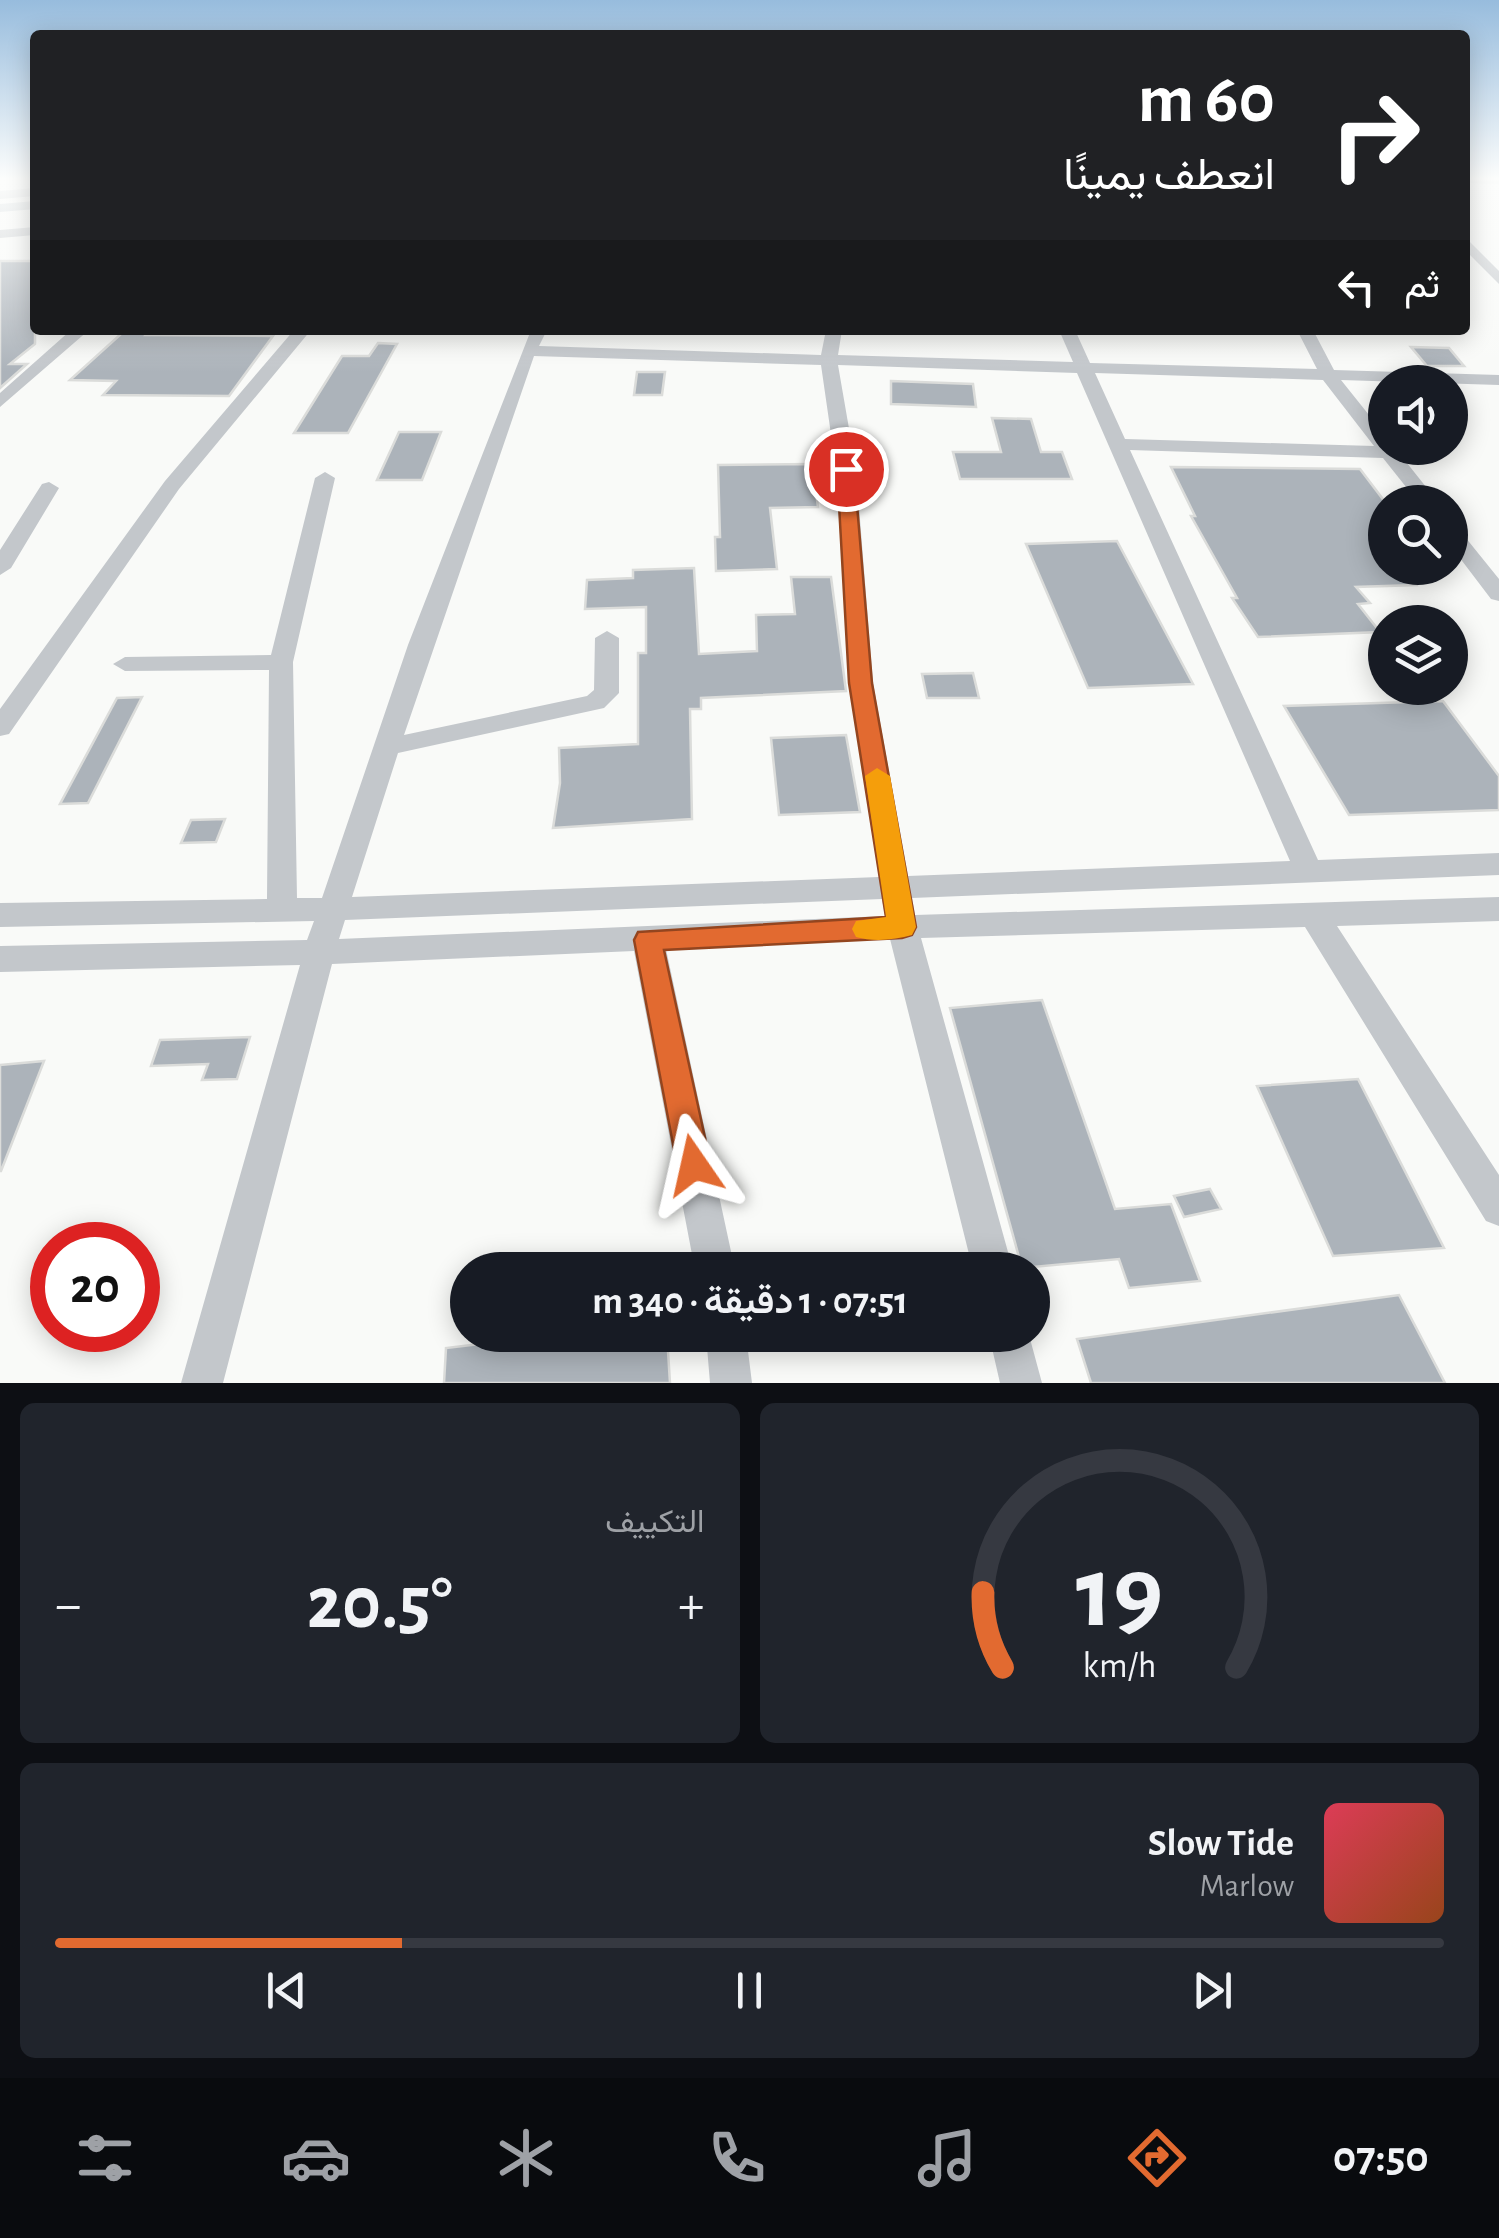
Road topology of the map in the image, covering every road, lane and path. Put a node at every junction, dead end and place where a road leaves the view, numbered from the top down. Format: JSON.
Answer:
{"nodes":[{"id":1,"x":1471,"y":256,"type":"edge"},
{"id":2,"x":1499,"y":280,"type":"edge"},
{"id":3,"x":76,"y":335,"type":"edge"},
{"id":4,"x":299,"y":335,"type":"edge"},
{"id":5,"x":833,"y":335,"type":"edge"},
{"id":6,"x":1070,"y":335,"type":"edge"},
{"id":7,"x":1308,"y":335,"type":"edge"},
{"id":8,"x":533,"y":340,"type":"edge"},
{"id":9,"x":830,"y":359,"type":"junction"},
{"id":10,"x":1081,"y":366,"type":"junction"},
{"id":11,"x":1328,"y":375,"type":"junction"},
{"id":12,"x":1499,"y":380,"type":"edge"},
{"id":13,"x":0,"y":402,"type":"edge"},
{"id":14,"x":1368,"y":427,"type":"edge"},
{"id":15,"x":1115,"y":444,"type":"junction"},
{"id":16,"x":1368,"y":451,"type":"edge"},
{"id":17,"x":1398,"y":465,"type":"edge"},
{"id":18,"x":324,"y":478,"type":"dead end"},
{"id":19,"x":1414,"y":485,"type":"edge"},
{"id":20,"x":49,"y":488,"type":"dead end"},
{"id":21,"x":1468,"y":554,"type":"edge"},
{"id":22,"x":0,"y":568,"type":"edge"},
{"id":23,"x":1499,"y":594,"type":"edge"},
{"id":24,"x":607,"y":638,"type":"dead end"},
{"id":25,"x":282,"y":662,"type":"junction"},
{"id":26,"x":125,"y":664,"type":"dead end"},
{"id":27,"x":0,"y":728,"type":"edge"},
{"id":28,"x":387,"y":748,"type":"junction"},
{"id":29,"x":1499,"y":864,"type":"edge"},
{"id":30,"x":1310,"y":874,"type":"junction"},
{"id":31,"x":898,"y":889,"type":"junction"},
{"id":32,"x":334,"y":909,"type":"junction"},
{"id":33,"x":1499,"y":909,"type":"edge"},
{"id":34,"x":282,"y":910,"type":"junction"},
{"id":35,"x":0,"y":915,"type":"edge"},
{"id":36,"x":1316,"y":917,"type":"junction"},
{"id":37,"x":902,"y":927,"type":"junction"},
{"id":38,"x":648,"y":940,"type":"junction"},
{"id":39,"x":320,"y":952,"type":"junction"},
{"id":40,"x":0,"y":959,"type":"edge"},
{"id":41,"x":1499,"y":1208,"type":"edge"},
{"id":42,"x":711,"y":1252,"type":"edge"},
{"id":43,"x":988,"y":1252,"type":"edge"},
{"id":44,"x":728,"y":1352,"type":"edge"},
{"id":45,"x":1013,"y":1352,"type":"edge"},
{"id":46,"x":202,"y":1383,"type":"edge"},
{"id":47,"x":731,"y":1383,"type":"edge"},
{"id":48,"x":1021,"y":1383,"type":"edge"}],
"edges":[{"from":1,"to":2,"type":"street"},
{"from":3,"to":13,"type":"street"},
{"from":4,"to":27,"type":"street"},
{"from":5,"to":9,"type":"street"},
{"from":6,"to":10,"type":"street"},
{"from":7,"to":11,"type":"street"},
{"from":8,"to":9,"type":"street"},
{"from":8,"to":28,"type":"street"},
{"from":9,"to":10,"type":"street"},
{"from":9,"to":31,"type":"street"},
{"from":10,"to":11,"type":"street"},
{"from":10,"to":15,"type":"street"},
{"from":11,"to":12,"type":"street"},
{"from":11,"to":14,"type":"street"},
{"from":15,"to":16,"type":"street"},
{"from":15,"to":30,"type":"street"},
{"from":17,"to":19,"type":"street"},
{"from":18,"to":25,"type":"street"},
{"from":20,"to":22,"type":"street"},
{"from":21,"to":23,"type":"street"},
{"from":24,"to":28,"type":"street"},
{"from":25,"to":26,"type":"street"},
{"from":25,"to":34,"type":"street"},
{"from":28,"to":32,"type":"street"},
{"from":29,"to":30,"type":"street"},
{"from":30,"to":31,"type":"street"},
{"from":31,"to":32,"type":"street"},
{"from":31,"to":37,"type":"street"},
{"from":32,"to":34,"type":"street"},
{"from":32,"to":39,"type":"street"},
{"from":33,"to":36,"type":"street"},
{"from":34,"to":35,"type":"street"},
{"from":36,"to":37,"type":"street"},
{"from":36,"to":41,"type":"street"},
{"from":37,"to":38,"type":"street"},
{"from":37,"to":43,"type":"street"},
{"from":38,"to":39,"type":"street"},
{"from":38,"to":42,"type":"street"},
{"from":39,"to":40,"type":"street"},
{"from":39,"to":46,"type":"street"},
{"from":44,"to":47,"type":"street"},
{"from":45,"to":48,"type":"street"}]}
